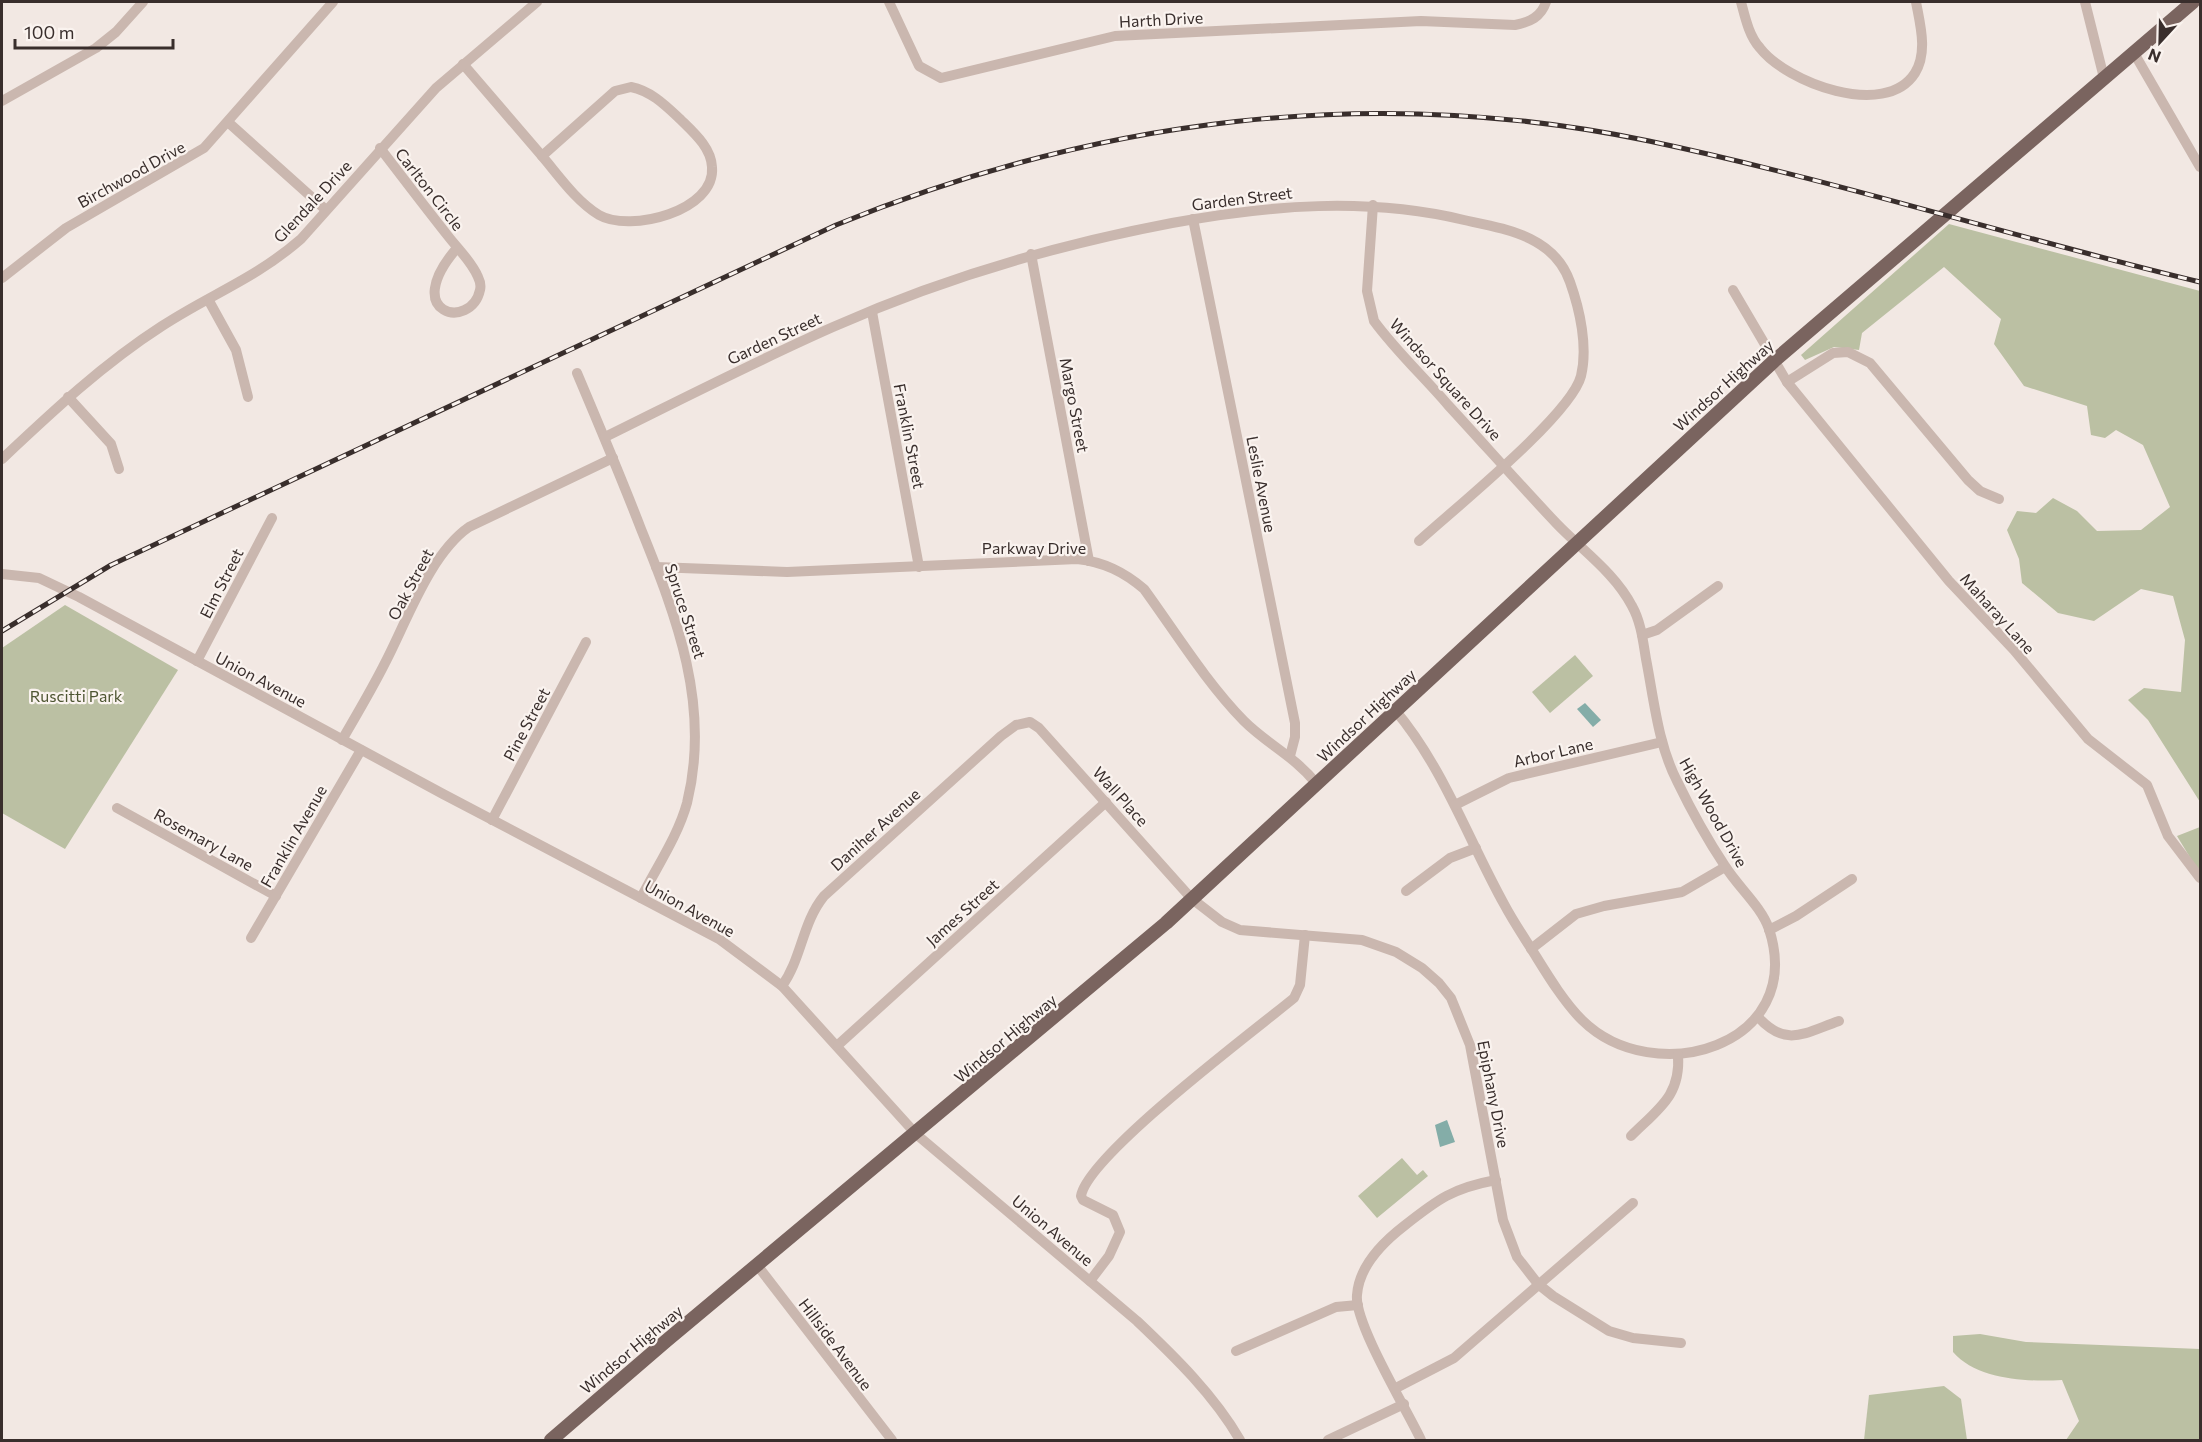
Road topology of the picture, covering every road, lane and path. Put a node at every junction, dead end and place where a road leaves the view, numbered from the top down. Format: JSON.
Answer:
{"nodes":[{"id":1,"x":143,"y":2,"type":"edge"},
{"id":2,"x":333,"y":2,"type":"edge"},
{"id":3,"x":537,"y":2,"type":"edge"},
{"id":4,"x":889,"y":2,"type":"edge"},
{"id":5,"x":1546,"y":2,"type":"edge"},
{"id":6,"x":1741,"y":2,"type":"edge"},
{"id":7,"x":1916,"y":2,"type":"edge"},
{"id":8,"x":2085,"y":2,"type":"edge"},
{"id":9,"x":2193,"y":2,"type":"edge"},
{"id":10,"x":2134,"y":53,"type":"junction"},
{"id":11,"x":463,"y":64,"type":"junction"},
{"id":12,"x":2104,"y":78,"type":"junction"},
{"id":13,"x":2,"y":101,"type":"edge"},
{"id":14,"x":228,"y":123,"type":"junction"},
{"id":15,"x":380,"y":148,"type":"junction"},
{"id":16,"x":542,"y":156,"type":"junction"},
{"id":17,"x":2200,"y":167,"type":"edge"},
{"id":18,"x":1373,"y":206,"type":"junction"},
{"id":19,"x":327,"y":210,"type":"junction"},
{"id":20,"x":1193,"y":219,"type":"junction"},
{"id":21,"x":457,"y":248,"type":"junction"},
{"id":22,"x":1031,"y":254,"type":"junction"},
{"id":23,"x":2,"y":278,"type":"edge"},
{"id":24,"x":1733,"y":290,"type":"dead end"},
{"id":25,"x":209,"y":301,"type":"junction"},
{"id":26,"x":872,"y":312,"type":"junction"},
{"id":27,"x":1774,"y":361,"type":"junction"},
{"id":28,"x":577,"y":373,"type":"dead end"},
{"id":29,"x":1787,"y":382,"type":"junction"},
{"id":30,"x":68,"y":397,"type":"junction"},
{"id":31,"x":248,"y":397,"type":"dead end"},
{"id":32,"x":604,"y":437,"type":"junction"},
{"id":33,"x":613,"y":458,"type":"junction"},
{"id":34,"x":2,"y":459,"type":"edge"},
{"id":35,"x":1503,"y":464,"type":"junction"},
{"id":36,"x":119,"y":469,"type":"dead end"},
{"id":37,"x":1999,"y":499,"type":"dead end"},
{"id":38,"x":272,"y":518,"type":"dead end"},
{"id":39,"x":1419,"y":541,"type":"dead end"},
{"id":40,"x":1576,"y":542,"type":"junction"},
{"id":41,"x":1089,"y":561,"type":"junction"},
{"id":42,"x":656,"y":567,"type":"junction"},
{"id":43,"x":919,"y":567,"type":"junction"},
{"id":44,"x":2,"y":574,"type":"edge"},
{"id":45,"x":1718,"y":586,"type":"dead end"},
{"id":46,"x":1642,"y":635,"type":"junction"},
{"id":47,"x":586,"y":642,"type":"dead end"},
{"id":48,"x":197,"y":661,"type":"junction"},
{"id":49,"x":1395,"y":710,"type":"junction"},
{"id":50,"x":1023,"y":722,"type":"joint"},
{"id":51,"x":342,"y":740,"type":"junction"},
{"id":52,"x":1662,"y":742,"type":"junction"},
{"id":53,"x":361,"y":750,"type":"junction"},
{"id":54,"x":1290,"y":756,"type":"junction"},
{"id":55,"x":1316,"y":783,"type":"junction"},
{"id":56,"x":1106,"y":801,"type":"junction"},
{"id":57,"x":1455,"y":805,"type":"junction"},
{"id":58,"x":117,"y":808,"type":"dead end"},
{"id":59,"x":492,"y":820,"type":"junction"},
{"id":60,"x":1476,"y":848,"type":"junction"},
{"id":61,"x":1725,"y":867,"type":"junction"},
{"id":62,"x":2200,"y":878,"type":"edge"},
{"id":63,"x":1852,"y":879,"type":"dead end"},
{"id":64,"x":1406,"y":891,"type":"dead end"},
{"id":65,"x":276,"y":896,"type":"junction"},
{"id":66,"x":641,"y":898,"type":"junction"},
{"id":67,"x":1191,"y":898,"type":"junction"},
{"id":68,"x":1769,"y":930,"type":"junction"},
{"id":69,"x":1305,"y":935,"type":"junction"},
{"id":70,"x":251,"y":938,"type":"dead end"},
{"id":71,"x":1531,"y":949,"type":"junction"},
{"id":72,"x":782,"y":986,"type":"junction"},
{"id":73,"x":1758,"y":1017,"type":"junction"},
{"id":74,"x":1839,"y":1021,"type":"dead end"},
{"id":75,"x":838,"y":1045,"type":"junction"},
{"id":76,"x":1678,"y":1054,"type":"junction"},
{"id":77,"x":916,"y":1134,"type":"junction"},
{"id":78,"x":1631,"y":1136,"type":"dead end"},
{"id":79,"x":1496,"y":1180,"type":"junction"},
{"id":80,"x":1633,"y":1203,"type":"dead end"},
{"id":81,"x":757,"y":1265,"type":"junction"},
{"id":82,"x":1090,"y":1281,"type":"junction"},
{"id":83,"x":1538,"y":1284,"type":"junction"},
{"id":84,"x":1358,"y":1305,"type":"junction"},
{"id":85,"x":1681,"y":1343,"type":"dead end"},
{"id":86,"x":1236,"y":1351,"type":"dead end"},
{"id":87,"x":1396,"y":1388,"type":"junction"},
{"id":88,"x":1404,"y":1404,"type":"junction"},
{"id":89,"x":551,"y":1440,"type":"edge"},
{"id":90,"x":892,"y":1440,"type":"edge"},
{"id":91,"x":1240,"y":1440,"type":"edge"},
{"id":92,"x":1328,"y":1440,"type":"edge"},
{"id":93,"x":1421,"y":1440,"type":"edge"}],
"edges":[{"from":1,"to":13,"type":"street"},
{"from":2,"to":14,"type":"street","name":"Birchwood Drive"},
{"from":3,"to":11,"type":"street","name":"Glendale Drive"},
{"from":4,"to":5,"type":"street","name":"Harth Drive"},
{"from":6,"to":7,"type":"street"},
{"from":8,"to":12,"type":"street"},
{"from":9,"to":10,"type":"main road","name":"Windsor Highway"},
{"from":10,"to":12,"type":"main road","name":"Windsor Highway"},
{"from":10,"to":17,"type":"street"},
{"from":11,"to":15,"type":"street","name":"Glendale Drive"},
{"from":11,"to":16,"type":"street"},
{"from":12,"to":27,"type":"main road","name":"Windsor Highway"},
{"from":14,"to":19,"type":"street"},
{"from":14,"to":23,"type":"street","name":"Birchwood Drive"},
{"from":15,"to":19,"type":"street","name":"Glendale Drive"},
{"from":15,"to":21,"type":"street","name":"Carlton Circle"},
{"from":16,"to":16,"type":"street"},
{"from":18,"to":20,"type":"street","name":"Garden Street"},
{"from":18,"to":35,"type":"street","name":"Windsor Square Drive"},
{"from":18,"to":35,"type":"street","name":"Garden Street"},
{"from":19,"to":25,"type":"street","name":"Glendale Drive"},
{"from":20,"to":22,"type":"street","name":"Garden Street"},
{"from":20,"to":54,"type":"street","name":"Leslie Avenue"},
{"from":21,"to":21,"type":"street","name":"Carlton Circle"},
{"from":22,"to":26,"type":"street","name":"Garden Street"},
{"from":22,"to":41,"type":"street","name":"Margo Street"},
{"from":24,"to":27,"type":"street","name":"Maharay Lane"},
{"from":25,"to":30,"type":"street","name":"Glendale Drive"},
{"from":25,"to":31,"type":"street"},
{"from":26,"to":32,"type":"street","name":"Garden Street"},
{"from":26,"to":43,"type":"street","name":"Franklin Street"},
{"from":27,"to":29,"type":"street","name":"Maharay Lane"},
{"from":27,"to":40,"type":"main road","name":"Windsor Highway"},
{"from":28,"to":32,"type":"street","name":"Spruce Street"},
{"from":29,"to":37,"type":"street"},
{"from":29,"to":62,"type":"street","name":"Maharay Lane"},
{"from":30,"to":34,"type":"street","name":"Glendale Drive"},
{"from":30,"to":36,"type":"street"},
{"from":32,"to":33,"type":"street","name":"Spruce Street"},
{"from":33,"to":42,"type":"street","name":"Spruce Street"},
{"from":33,"to":51,"type":"street","name":"Oak Street"},
{"from":35,"to":39,"type":"street","name":"Garden Street"},
{"from":35,"to":40,"type":"street","name":"Windsor Square Drive"},
{"from":38,"to":48,"type":"street","name":"Elm Street"},
{"from":40,"to":46,"type":"street","name":"High Wood Drive"},
{"from":40,"to":49,"type":"main road","name":"Windsor Highway"},
{"from":41,"to":43,"type":"street","name":"Parkway Drive"},
{"from":41,"to":54,"type":"street","name":"Parkway Drive"},
{"from":42,"to":43,"type":"street","name":"Parkway Drive"},
{"from":42,"to":66,"type":"street","name":"Spruce Street"},
{"from":44,"to":48,"type":"street","name":"Union Avenue"},
{"from":45,"to":46,"type":"street"},
{"from":46,"to":52,"type":"street","name":"High Wood Drive"},
{"from":47,"to":59,"type":"street","name":"Pine Street"},
{"from":48,"to":51,"type":"street","name":"Union Avenue"},
{"from":49,"to":55,"type":"main road","name":"Windsor Highway"},
{"from":49,"to":57,"type":"street","name":"High Wood Drive"},
{"from":50,"to":56,"type":"street","name":"Wall Place"},
{"from":50,"to":72,"type":"street","name":"Daniher Avenue"},
{"from":51,"to":53,"type":"street","name":"Union Avenue"},
{"from":52,"to":57,"type":"street","name":"Arbor Lane"},
{"from":52,"to":61,"type":"street","name":"High Wood Drive"},
{"from":53,"to":59,"type":"street","name":"Union Avenue"},
{"from":53,"to":65,"type":"street","name":"Franklin Avenue"},
{"from":54,"to":55,"type":"street","name":"Parkway Drive"},
{"from":55,"to":67,"type":"main road","name":"Windsor Highway"},
{"from":56,"to":67,"type":"street","name":"Wall Place"},
{"from":56,"to":75,"type":"street","name":"James Street"},
{"from":57,"to":60,"type":"street","name":"High Wood Drive"},
{"from":58,"to":65,"type":"street","name":"Rosemary Lane"},
{"from":59,"to":66,"type":"street","name":"Union Avenue"},
{"from":60,"to":64,"type":"street"},
{"from":60,"to":71,"type":"street","name":"High Wood Drive"},
{"from":61,"to":68,"type":"street","name":"High Wood Drive"},
{"from":61,"to":71,"type":"street"},
{"from":63,"to":68,"type":"street"},
{"from":65,"to":70,"type":"street","name":"Franklin Avenue"},
{"from":66,"to":72,"type":"street","name":"Union Avenue"},
{"from":67,"to":69,"type":"street","name":"Epiphany Drive"},
{"from":67,"to":77,"type":"main road","name":"Windsor Highway"},
{"from":68,"to":73,"type":"street","name":"High Wood Drive"},
{"from":69,"to":79,"type":"street","name":"Epiphany Drive"},
{"from":69,"to":82,"type":"street"},
{"from":71,"to":76,"type":"street","name":"High Wood Drive"},
{"from":72,"to":75,"type":"street","name":"Union Avenue"},
{"from":73,"to":74,"type":"street"},
{"from":73,"to":76,"type":"street","name":"High Wood Drive"},
{"from":75,"to":77,"type":"street","name":"Union Avenue"},
{"from":76,"to":78,"type":"street"},
{"from":77,"to":81,"type":"main road","name":"Windsor Highway"},
{"from":77,"to":82,"type":"street","name":"Union Avenue"},
{"from":79,"to":83,"type":"street","name":"Epiphany Drive"},
{"from":79,"to":84,"type":"street"},
{"from":80,"to":83,"type":"street"},
{"from":81,"to":89,"type":"main road","name":"Windsor Highway"},
{"from":81,"to":90,"type":"street","name":"Hillside Avenue"},
{"from":82,"to":91,"type":"street","name":"Union Avenue"},
{"from":83,"to":85,"type":"street","name":"Epiphany Drive"},
{"from":83,"to":87,"type":"street"},
{"from":84,"to":86,"type":"street"},
{"from":84,"to":87,"type":"street"},
{"from":87,"to":88,"type":"street"},
{"from":88,"to":92,"type":"street"},
{"from":88,"to":93,"type":"street"}]}
